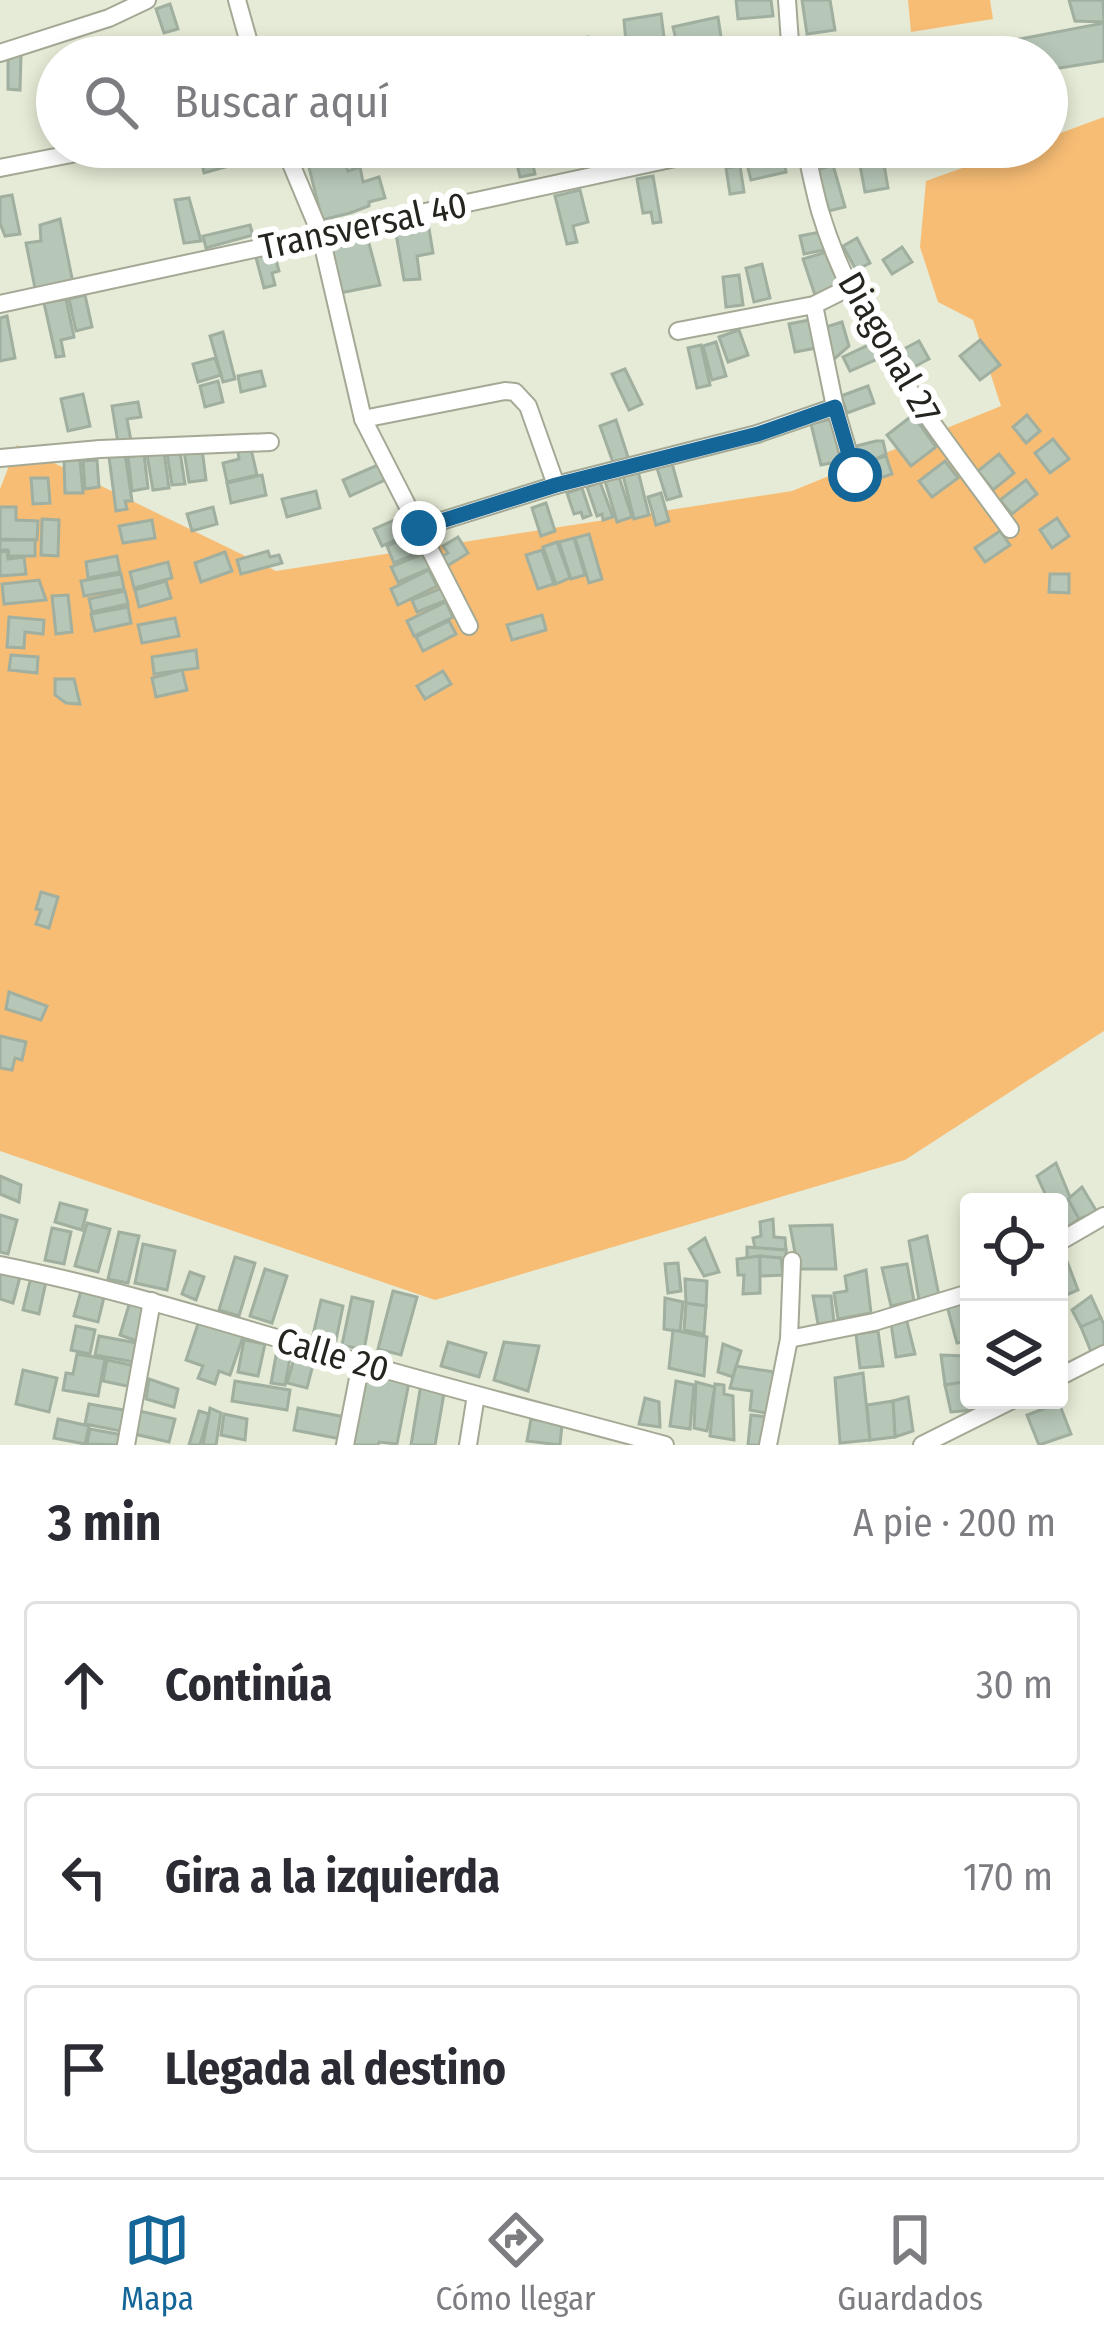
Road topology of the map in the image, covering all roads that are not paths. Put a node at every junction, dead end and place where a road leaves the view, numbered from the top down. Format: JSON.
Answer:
{"nodes":[{"id":1,"x":147,"y":0,"type":"edge"},
{"id":2,"x":787,"y":0,"type":"edge"},
{"id":3,"x":240,"y":1,"type":"edge"},
{"id":4,"x":53,"y":36,"type":"edge"},
{"id":5,"x":249,"y":36,"type":"edge"},
{"id":6,"x":790,"y":36,"type":"edge"},
{"id":7,"x":36,"y":41,"type":"edge"},
{"id":8,"x":0,"y":53,"type":"edge"},
{"id":9,"x":36,"y":161,"type":"edge"},
{"id":10,"x":0,"y":168,"type":"edge"},
{"id":11,"x":293,"y":168,"type":"edge"},
{"id":12,"x":630,"y":168,"type":"edge"},
{"id":13,"x":811,"y":168,"type":"edge"},
{"id":14,"x":320,"y":233,"type":"junction"},
{"id":15,"x":850,"y":287,"type":"junction"},
{"id":16,"x":0,"y":304,"type":"edge"},
{"id":17,"x":814,"y":304,"type":"junction"},
{"id":18,"x":678,"y":331,"type":"dead end"},
{"id":19,"x":835,"y":407,"type":"junction"},
{"id":20,"x":363,"y":419,"type":"junction"},
{"id":21,"x":270,"y":442,"type":"dead end"},
{"id":22,"x":0,"y":458,"type":"edge"},
{"id":23,"x":855,"y":475,"type":"dead end"},
{"id":24,"x":556,"y":485,"type":"junction"},
{"id":25,"x":419,"y":528,"type":"junction"},
{"id":26,"x":1010,"y":529,"type":"dead end"},
{"id":27,"x":469,"y":626,"type":"dead end"},
{"id":28,"x":1104,"y":1216,"type":"edge"},
{"id":29,"x":1068,"y":1237,"type":"edge"},
{"id":30,"x":792,"y":1261,"type":"dead end"},
{"id":31,"x":0,"y":1265,"type":"edge"},
{"id":32,"x":960,"y":1295,"type":"edge"},
{"id":33,"x":152,"y":1301,"type":"junction"},
{"id":34,"x":789,"y":1339,"type":"junction"},
{"id":35,"x":1104,"y":1354,"type":"edge"},
{"id":36,"x":361,"y":1363,"type":"junction"},
{"id":37,"x":1068,"y":1372,"type":"edge"},
{"id":38,"x":476,"y":1395,"type":"junction"},
{"id":39,"x":994,"y":1409,"type":"edge"},
{"id":40,"x":126,"y":1445,"type":"edge"},
{"id":41,"x":345,"y":1445,"type":"edge"},
{"id":42,"x":468,"y":1445,"type":"edge"},
{"id":43,"x":665,"y":1445,"type":"edge"},
{"id":44,"x":768,"y":1445,"type":"edge"},
{"id":45,"x":922,"y":1445,"type":"edge"}],
"edges":[{"from":1,"to":4,"type":"street"},
{"from":2,"to":6,"type":"street"},
{"from":3,"to":5,"type":"street"},
{"from":7,"to":8,"type":"street"},
{"from":9,"to":10,"type":"street"},
{"from":11,"to":14,"type":"street"},
{"from":12,"to":14,"type":"street","name":"Transversal 40"},
{"from":13,"to":15,"type":"street","name":"Diagonal 27"},
{"from":14,"to":16,"type":"street","name":"Transversal 40"},
{"from":14,"to":20,"type":"street"},
{"from":15,"to":17,"type":"street"},
{"from":15,"to":26,"type":"street","name":"Diagonal 27"},
{"from":17,"to":18,"type":"street"},
{"from":17,"to":19,"type":"street"},
{"from":19,"to":23,"type":"street"},
{"from":19,"to":24,"type":"street"},
{"from":20,"to":24,"type":"street"},
{"from":20,"to":25,"type":"street"},
{"from":21,"to":22,"type":"street"},
{"from":24,"to":25,"type":"street"},
{"from":25,"to":27,"type":"street"},
{"from":28,"to":29,"type":"street"},
{"from":30,"to":34,"type":"street"},
{"from":31,"to":33,"type":"street","name":"Calle 20"},
{"from":32,"to":34,"type":"street"},
{"from":33,"to":36,"type":"street","name":"Calle 20"},
{"from":33,"to":40,"type":"street"},
{"from":34,"to":44,"type":"street"},
{"from":35,"to":37,"type":"street"},
{"from":36,"to":38,"type":"street","name":"Calle 20"},
{"from":36,"to":41,"type":"street"},
{"from":38,"to":42,"type":"street"},
{"from":38,"to":43,"type":"street","name":"Calle 20"},
{"from":39,"to":45,"type":"street"}]}
